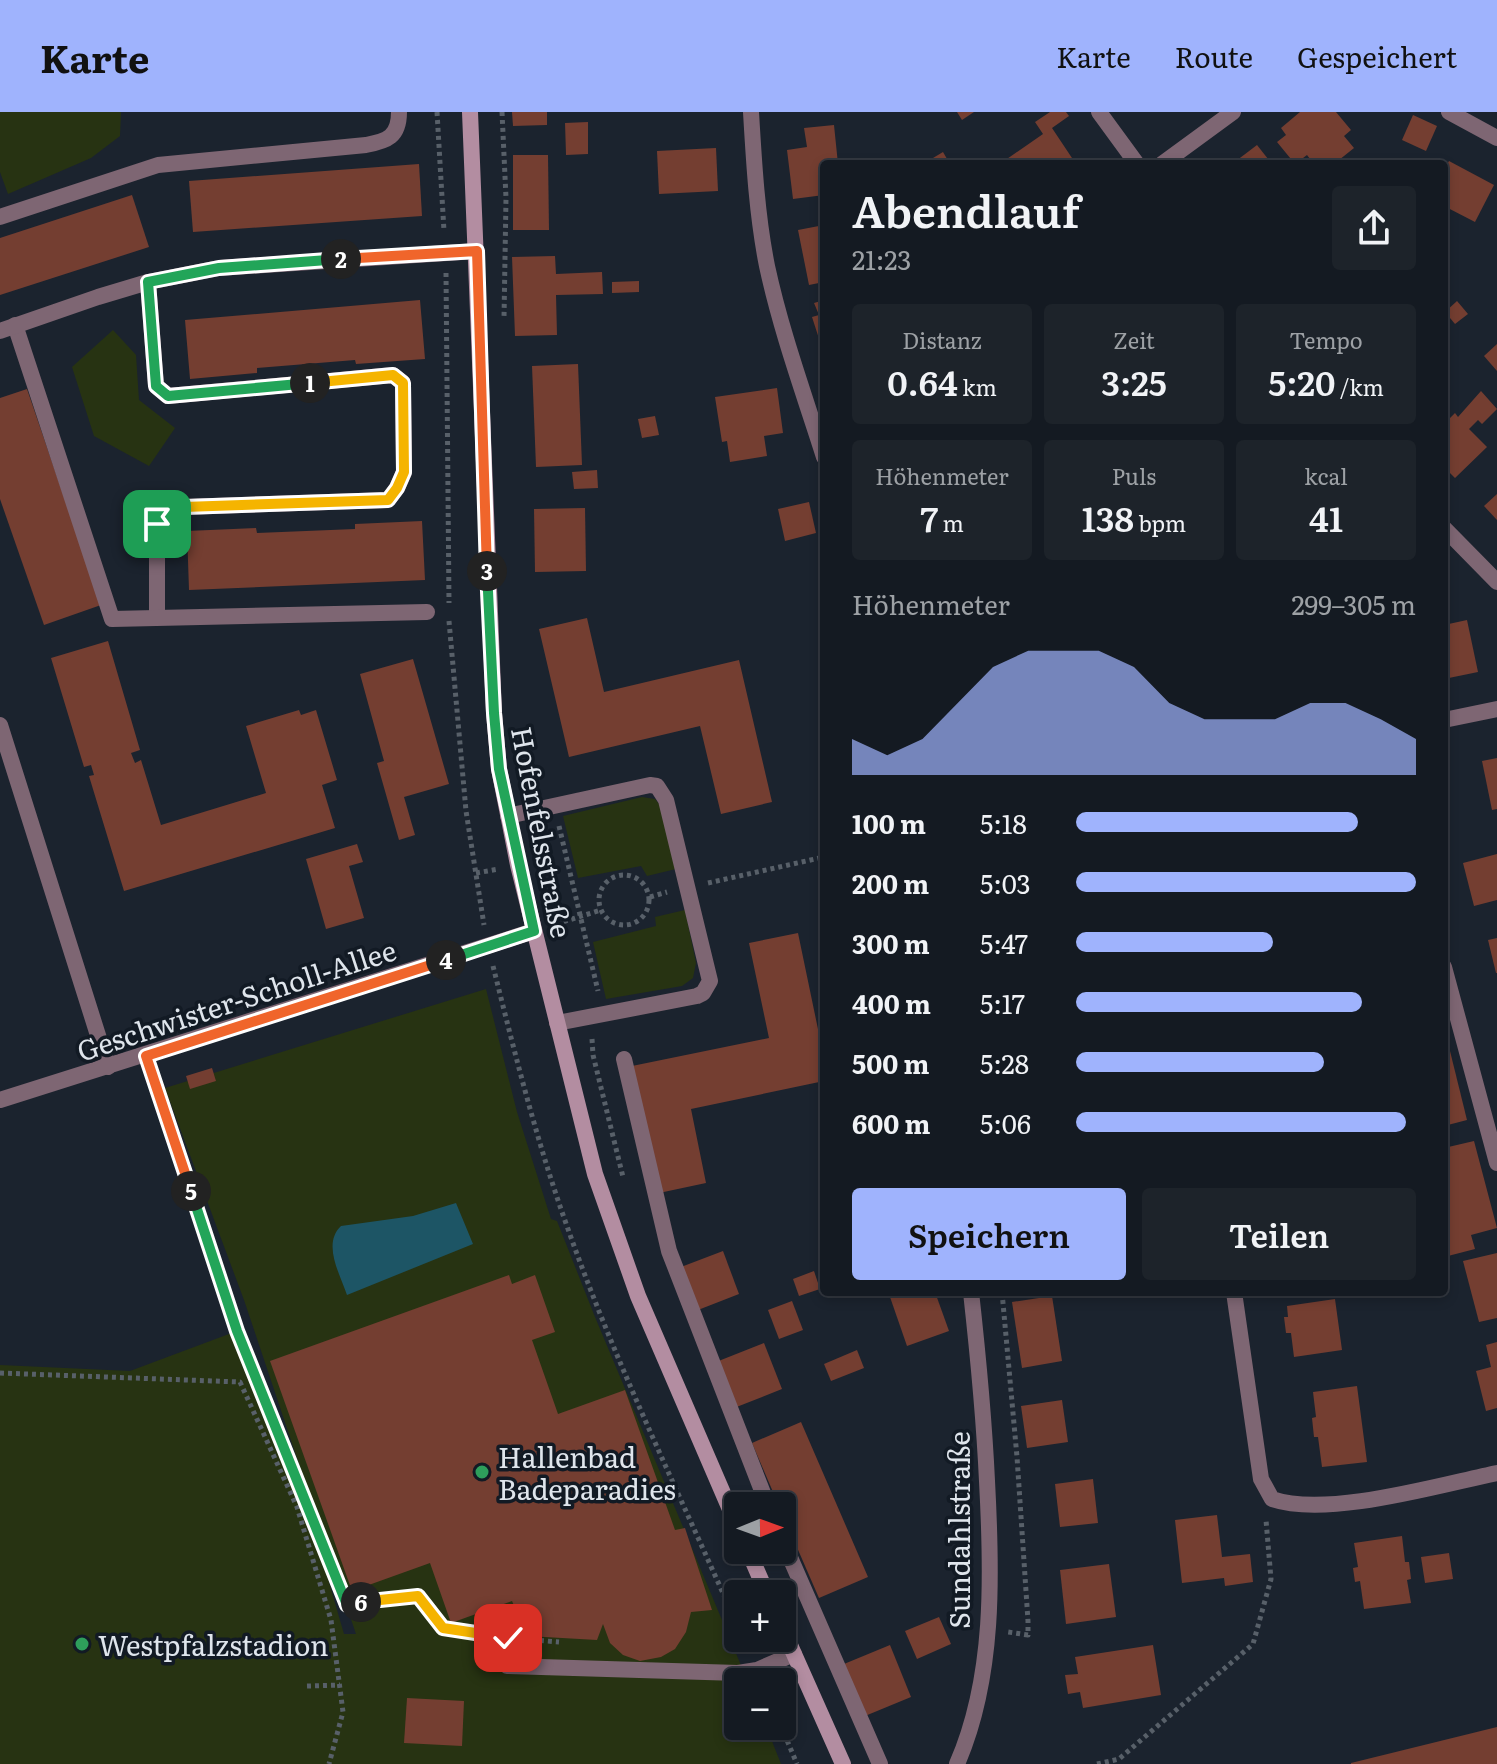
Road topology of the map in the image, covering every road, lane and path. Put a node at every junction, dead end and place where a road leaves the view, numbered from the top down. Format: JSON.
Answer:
{"nodes":[{"id":1,"x":399,"y":112,"type":"edge"},
{"id":2,"x":470,"y":112,"type":"edge"},
{"id":3,"x":751,"y":112,"type":"edge"},
{"id":4,"x":1099,"y":112,"type":"edge"},
{"id":5,"x":1233,"y":112,"type":"edge"},
{"id":6,"x":1449,"y":112,"type":"edge"},
{"id":7,"x":1497,"y":138,"type":"edge"},
{"id":8,"x":1134,"y":160,"type":"edge"},
{"id":9,"x":1167,"y":160,"type":"edge"},
{"id":10,"x":0,"y":217,"type":"edge"},
{"id":11,"x":477,"y":251,"type":"junction"},
{"id":12,"x":148,"y":282,"type":"junction"},
{"id":13,"x":7,"y":328,"type":"edge"},
{"id":14,"x":820,"y":445,"type":"edge"},
{"id":15,"x":1448,"y":532,"type":"edge"},
{"id":16,"x":1497,"y":582,"type":"edge"},
{"id":17,"x":427,"y":612,"type":"dead end"},
{"id":18,"x":157,"y":616,"type":"junction"},
{"id":19,"x":1497,"y":709,"type":"edge"},
{"id":20,"x":1448,"y":719,"type":"edge"},
{"id":21,"x":0,"y":725,"type":"edge"},
{"id":22,"x":508,"y":816,"type":"junction"},
{"id":23,"x":820,"y":858,"type":"edge"},
{"id":24,"x":687,"y":888,"type":"junction"},
{"id":25,"x":601,"y":910,"type":"junction"},
{"id":26,"x":534,"y":931,"type":"junction"},
{"id":27,"x":1448,"y":982,"type":"edge"},
{"id":28,"x":557,"y":1023,"type":"junction"},
{"id":29,"x":146,"y":1056,"type":"junction"},
{"id":30,"x":624,"y":1059,"type":"dead end"},
{"id":31,"x":108,"y":1067,"type":"junction"},
{"id":32,"x":0,"y":1100,"type":"edge"},
{"id":33,"x":1497,"y":1163,"type":"edge"},
{"id":34,"x":971,"y":1296,"type":"edge"},
{"id":35,"x":1002,"y":1296,"type":"edge"},
{"id":36,"x":1234,"y":1296,"type":"edge"},
{"id":37,"x":0,"y":1373,"type":"edge"},
{"id":38,"x":1497,"y":1473,"type":"edge"},
{"id":39,"x":763,"y":1492,"type":"edge"},
{"id":40,"x":724,"y":1496,"type":"edge"},
{"id":41,"x":1272,"y":1499,"type":"junction"},
{"id":42,"x":793,"y":1564,"type":"edge"},
{"id":43,"x":1028,"y":1635,"type":"dead end"},
{"id":44,"x":794,"y":1654,"type":"joint"},
{"id":45,"x":507,"y":1666,"type":"joint"},
{"id":46,"x":340,"y":1685,"type":"junction"},
{"id":47,"x":307,"y":1686,"type":"dead end"},
{"id":48,"x":787,"y":1740,"type":"edge"},
{"id":49,"x":329,"y":1764,"type":"edge"},
{"id":50,"x":797,"y":1764,"type":"edge"},
{"id":51,"x":843,"y":1764,"type":"edge"},
{"id":52,"x":880,"y":1764,"type":"edge"},
{"id":53,"x":957,"y":1764,"type":"edge"},
{"id":54,"x":1097,"y":1764,"type":"edge"}],
"edges":[{"from":1,"to":10,"type":"street"},
{"from":2,"to":11,"type":"main road","name":"Hofenfelsstraße"},
{"from":3,"to":14,"type":"street"},
{"from":4,"to":8,"type":"street"},
{"from":5,"to":9,"type":"street"},
{"from":6,"to":7,"type":"street"},
{"from":11,"to":12,"type":"street"},
{"from":11,"to":22,"type":"main road","name":"Hofenfelsstraße"},
{"from":12,"to":13,"type":"street"},
{"from":12,"to":18,"type":"street"},
{"from":13,"to":18,"type":"street"},
{"from":15,"to":16,"type":"street"},
{"from":17,"to":18,"type":"street"},
{"from":19,"to":20,"type":"street"},
{"from":21,"to":31,"type":"street"},
{"from":22,"to":24,"type":"street"},
{"from":22,"to":26,"type":"main road","name":"Hofenfelsstraße"},
{"from":23,"to":24,"type":"path"},
{"from":24,"to":28,"type":"street"},
{"from":25,"to":25,"type":"path"},
{"from":25,"to":26,"type":"path"},
{"from":26,"to":28,"type":"main road","name":"Hofenfelsstraße"},
{"from":26,"to":29,"type":"street","name":"Geschwister-Scholl-Allee"},
{"from":27,"to":33,"type":"street"},
{"from":28,"to":40,"type":"main road","name":"Hofenfelsstraße"},
{"from":29,"to":31,"type":"street","name":"Geschwister-Scholl-Allee"},
{"from":29,"to":45,"type":"path"},
{"from":30,"to":39,"type":"street"},
{"from":31,"to":32,"type":"street","name":"Geschwister-Scholl-Allee"},
{"from":34,"to":53,"type":"street","name":"Sundahlstraße"},
{"from":35,"to":43,"type":"path"},
{"from":36,"to":41,"type":"street"},
{"from":37,"to":46,"type":"path"},
{"from":38,"to":41,"type":"street"},
{"from":41,"to":54,"type":"path"},
{"from":42,"to":52,"type":"street"},
{"from":44,"to":45,"type":"street"},
{"from":44,"to":51,"type":"main road"},
{"from":46,"to":47,"type":"path"},
{"from":46,"to":49,"type":"path"},
{"from":48,"to":50,"type":"path"}]}
